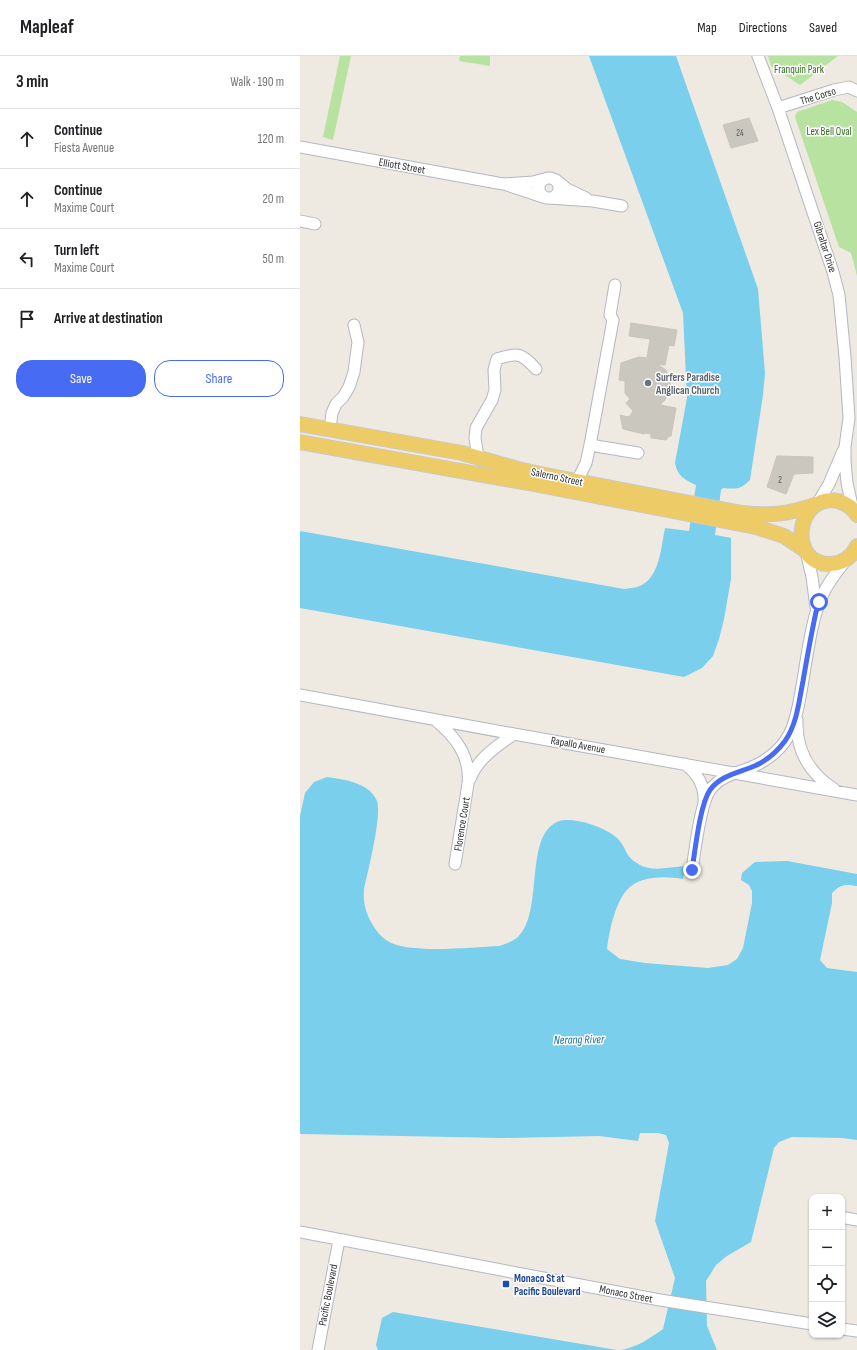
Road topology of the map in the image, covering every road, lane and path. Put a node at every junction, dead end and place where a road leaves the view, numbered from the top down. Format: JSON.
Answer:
{"nodes":[{"id":1,"x":758,"y":56,"type":"edge"},
{"id":2,"x":857,"y":91,"type":"edge"},
{"id":3,"x":778,"y":108,"type":"junction"},
{"id":4,"x":300,"y":147,"type":"edge"},
{"id":5,"x":544,"y":179,"type":"junction"},
{"id":6,"x":556,"y":180,"type":"junction"},
{"id":7,"x":503,"y":184,"type":"junction"},
{"id":8,"x":547,"y":198,"type":"junction"},
{"id":9,"x":593,"y":200,"type":"junction"},
{"id":10,"x":622,"y":206,"type":"dead end"},
{"id":11,"x":300,"y":221,"type":"edge"},
{"id":12,"x":314,"y":224,"type":"dead end"},
{"id":13,"x":614,"y":285,"type":"dead end"},
{"id":14,"x":354,"y":325,"type":"dead end"},
{"id":15,"x":536,"y":369,"type":"dead end"},
{"id":16,"x":300,"y":424,"type":"edge"},
{"id":17,"x":330,"y":429,"type":"junction"},
{"id":18,"x":300,"y":442,"type":"edge"},
{"id":19,"x":590,"y":445,"type":"junction"},
{"id":20,"x":845,"y":447,"type":"junction"},
{"id":21,"x":638,"y":454,"type":"dead end"},
{"id":22,"x":478,"y":457,"type":"junction"},
{"id":23,"x":576,"y":487,"type":"junction"},
{"id":24,"x":816,"y":505,"type":"junction"},
{"id":25,"x":856,"y":512,"type":"edge"},
{"id":26,"x":719,"y":514,"type":"junction"},
{"id":27,"x":806,"y":551,"type":"junction"},
{"id":28,"x":853,"y":554,"type":"edge"},
{"id":29,"x":816,"y":612,"type":"junction"},
{"id":30,"x":300,"y":695,"type":"edge"},
{"id":31,"x":798,"y":705,"type":"junction"},
{"id":32,"x":435,"y":719,"type":"junction"},
{"id":33,"x":514,"y":734,"type":"junction"},
{"id":34,"x":685,"y":764,"type":"junction"},
{"id":35,"x":734,"y":773,"type":"junction"},
{"id":36,"x":468,"y":784,"type":"junction"},
{"id":37,"x":836,"y":791,"type":"junction"},
{"id":38,"x":857,"y":795,"type":"edge"},
{"id":39,"x":704,"y":804,"type":"junction"},
{"id":40,"x":455,"y":864,"type":"dead end"},
{"id":41,"x":692,"y":870,"type":"dead end"},
{"id":42,"x":300,"y":1232,"type":"edge"},
{"id":43,"x":339,"y":1240,"type":"junction"},
{"id":44,"x":809,"y":1324,"type":"edge"},
{"id":45,"x":845,"y":1329,"type":"edge"},
{"id":46,"x":857,"y":1331,"type":"edge"},
{"id":47,"x":318,"y":1350,"type":"edge"}],
"edges":[{"from":1,"to":3,"type":"street","name":"Gibraltar Drive"},
{"from":2,"to":3,"type":"street","name":"The Corso"},
{"from":3,"to":20,"type":"street","name":"Gibraltar Drive"},
{"from":4,"to":7,"type":"street","name":"Elliott Street"},
{"from":5,"to":6,"type":"street"},
{"from":5,"to":7,"type":"street","name":"Elliott Street"},
{"from":5,"to":8,"type":"street"},
{"from":6,"to":8,"type":"street"},
{"from":6,"to":9,"type":"street","name":"Elliott Street"},
{"from":7,"to":8,"type":"street","name":"Elliott Street"},
{"from":8,"to":9,"type":"street","name":"Elliott Street"},
{"from":9,"to":10,"type":"street","name":"Elliott Street"},
{"from":11,"to":12,"type":"street"},
{"from":13,"to":19,"type":"street"},
{"from":14,"to":17,"type":"street"},
{"from":15,"to":22,"type":"street"},
{"from":16,"to":17,"type":"main road","name":"Salerno Street"},
{"from":17,"to":22,"type":"main road","name":"Salerno Street"},
{"from":18,"to":23,"type":"main road","name":"Salerno Street"},
{"from":19,"to":21,"type":"street"},
{"from":19,"to":23,"type":"street"},
{"from":20,"to":24,"type":"street","name":"Gibraltar Drive"},
{"from":20,"to":25,"type":"street","name":"Gibraltar Drive"},
{"from":22,"to":23,"type":"main road","name":"Salerno Street"},
{"from":23,"to":26,"type":"main road","name":"Salerno Street"},
{"from":24,"to":25,"type":"main road","name":"Salerno Street"},
{"from":24,"to":26,"type":"main road","name":"Salerno Street"},
{"from":24,"to":27,"type":"main road"},
{"from":26,"to":27,"type":"main road","name":"Salerno Street"},
{"from":27,"to":28,"type":"main road","name":"Salerno Street"},
{"from":27,"to":29,"type":"street"},
{"from":28,"to":29,"type":"street"},
{"from":29,"to":31,"type":"street"},
{"from":30,"to":32,"type":"street","name":"Rapallo Avenue"},
{"from":31,"to":35,"type":"street"},
{"from":31,"to":37,"type":"street"},
{"from":32,"to":33,"type":"street","name":"Rapallo Avenue"},
{"from":32,"to":36,"type":"street","name":"Florence Court"},
{"from":33,"to":34,"type":"street","name":"Rapallo Avenue"},
{"from":33,"to":36,"type":"street","name":"Florence Court"},
{"from":34,"to":35,"type":"street","name":"Rapallo Avenue"},
{"from":34,"to":39,"type":"street"},
{"from":35,"to":37,"type":"street","name":"Rapallo Avenue"},
{"from":35,"to":39,"type":"street"},
{"from":36,"to":40,"type":"street","name":"Florence Court"},
{"from":37,"to":38,"type":"street","name":"Rapallo Avenue"},
{"from":39,"to":41,"type":"street"},
{"from":42,"to":43,"type":"street","name":"Monaco Street"},
{"from":43,"to":44,"type":"street","name":"Monaco Street"},
{"from":43,"to":47,"type":"street","name":"Pacific Boulevard"},
{"from":45,"to":46,"type":"street"}]}
